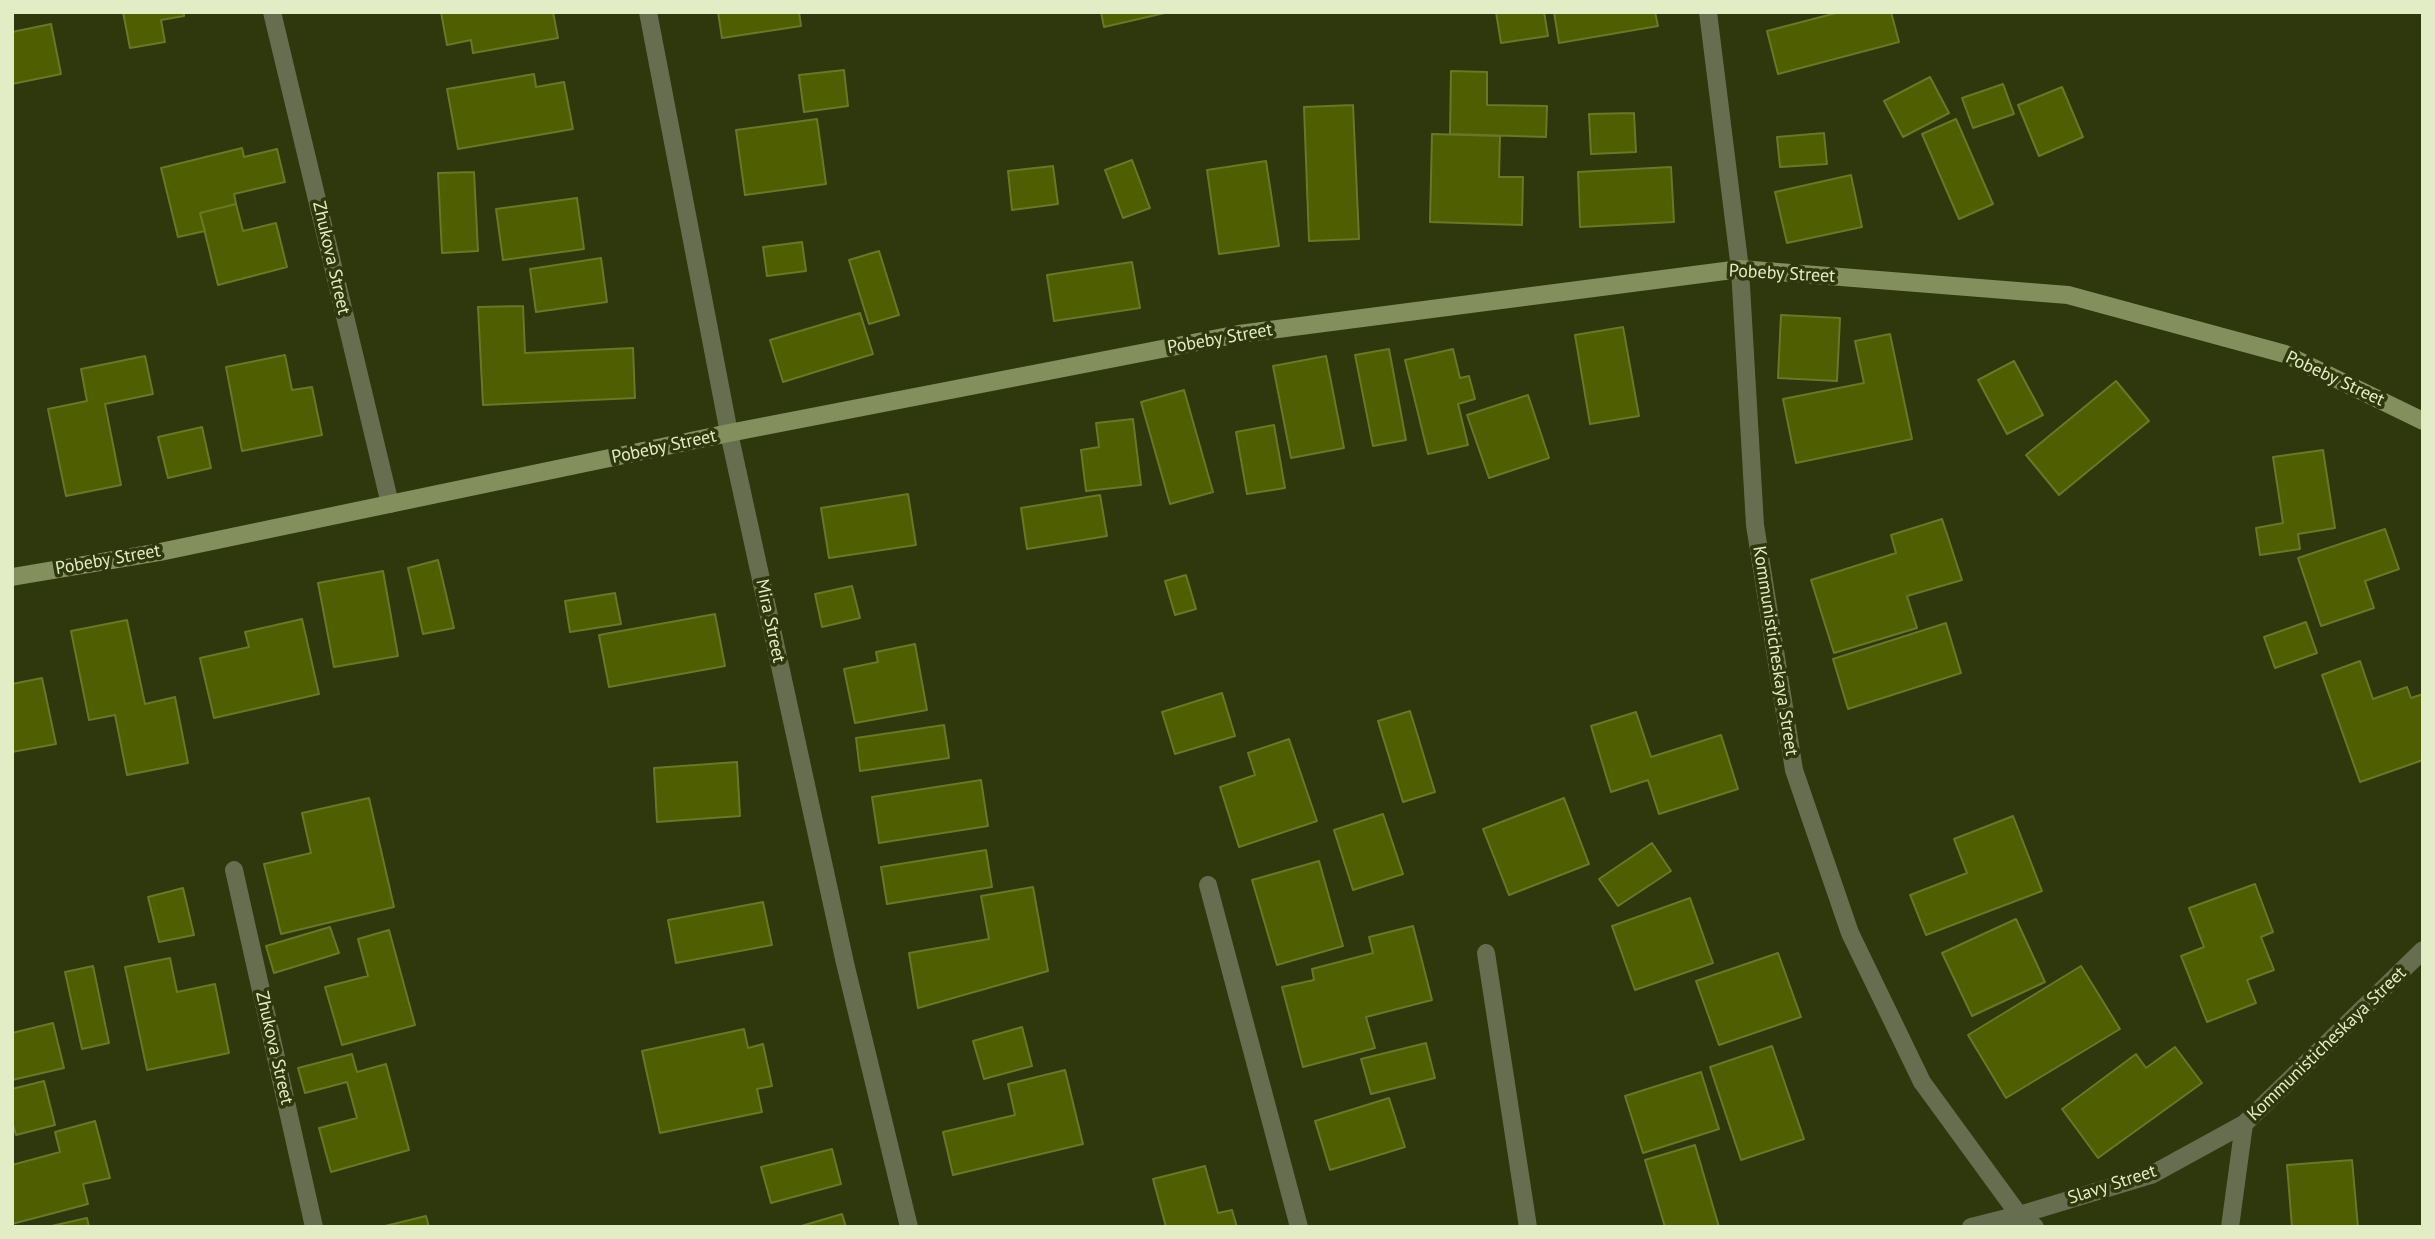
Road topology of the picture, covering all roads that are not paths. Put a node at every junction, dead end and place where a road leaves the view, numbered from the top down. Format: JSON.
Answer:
{"nodes":[{"id":1,"x":272,"y":12,"type":"edge"},
{"id":2,"x":648,"y":12,"type":"edge"},
{"id":3,"x":1708,"y":12,"type":"edge"},
{"id":4,"x":1740,"y":268,"type":"junction"},
{"id":5,"x":2423,"y":421,"type":"edge"},
{"id":6,"x":729,"y":433,"type":"junction"},
{"id":7,"x":390,"y":504,"type":"junction"},
{"id":8,"x":12,"y":577,"type":"edge"},
{"id":9,"x":234,"y":870,"type":"dead end"},
{"id":10,"x":1208,"y":885,"type":"dead end"},
{"id":11,"x":2423,"y":950,"type":"edge"},
{"id":12,"x":1486,"y":953,"type":"dead end"},
{"id":13,"x":2244,"y":1124,"type":"junction"},
{"id":14,"x":2019,"y":1215,"type":"junction"},
{"id":15,"x":313,"y":1227,"type":"edge"},
{"id":16,"x":909,"y":1227,"type":"edge"},
{"id":17,"x":1299,"y":1227,"type":"edge"},
{"id":18,"x":1528,"y":1227,"type":"edge"},
{"id":19,"x":1971,"y":1227,"type":"edge"},
{"id":20,"x":2035,"y":1227,"type":"edge"},
{"id":21,"x":2230,"y":1227,"type":"edge"}],
"edges":[{"from":1,"to":7,"type":"street","name":"Zhukova Street"},
{"from":2,"to":6,"type":"street","name":"Mira Street"},
{"from":3,"to":4,"type":"street","name":"Kommunisticheskaya Street"},
{"from":4,"to":5,"type":"street","name":"Pobeby Street"},
{"from":4,"to":6,"type":"street","name":"Pobeby Street"},
{"from":4,"to":14,"type":"street","name":"Kommunisticheskaya Street"},
{"from":6,"to":7,"type":"street","name":"Pobeby Street"},
{"from":6,"to":16,"type":"street","name":"Mira Street"},
{"from":7,"to":8,"type":"street","name":"Pobeby Street"},
{"from":9,"to":15,"type":"street","name":"Zhukova Street"},
{"from":10,"to":17,"type":"street"},
{"from":11,"to":13,"type":"street","name":"Kommunisticheskaya Street"},
{"from":12,"to":18,"type":"street"},
{"from":13,"to":14,"type":"street","name":"Slavy Street"},
{"from":13,"to":21,"type":"street","name":"Kommunisticheskaya Street"},
{"from":14,"to":19,"type":"street","name":"Slavy Street"},
{"from":14,"to":20,"type":"street","name":"Kommunisticheskaya Street"}]}
